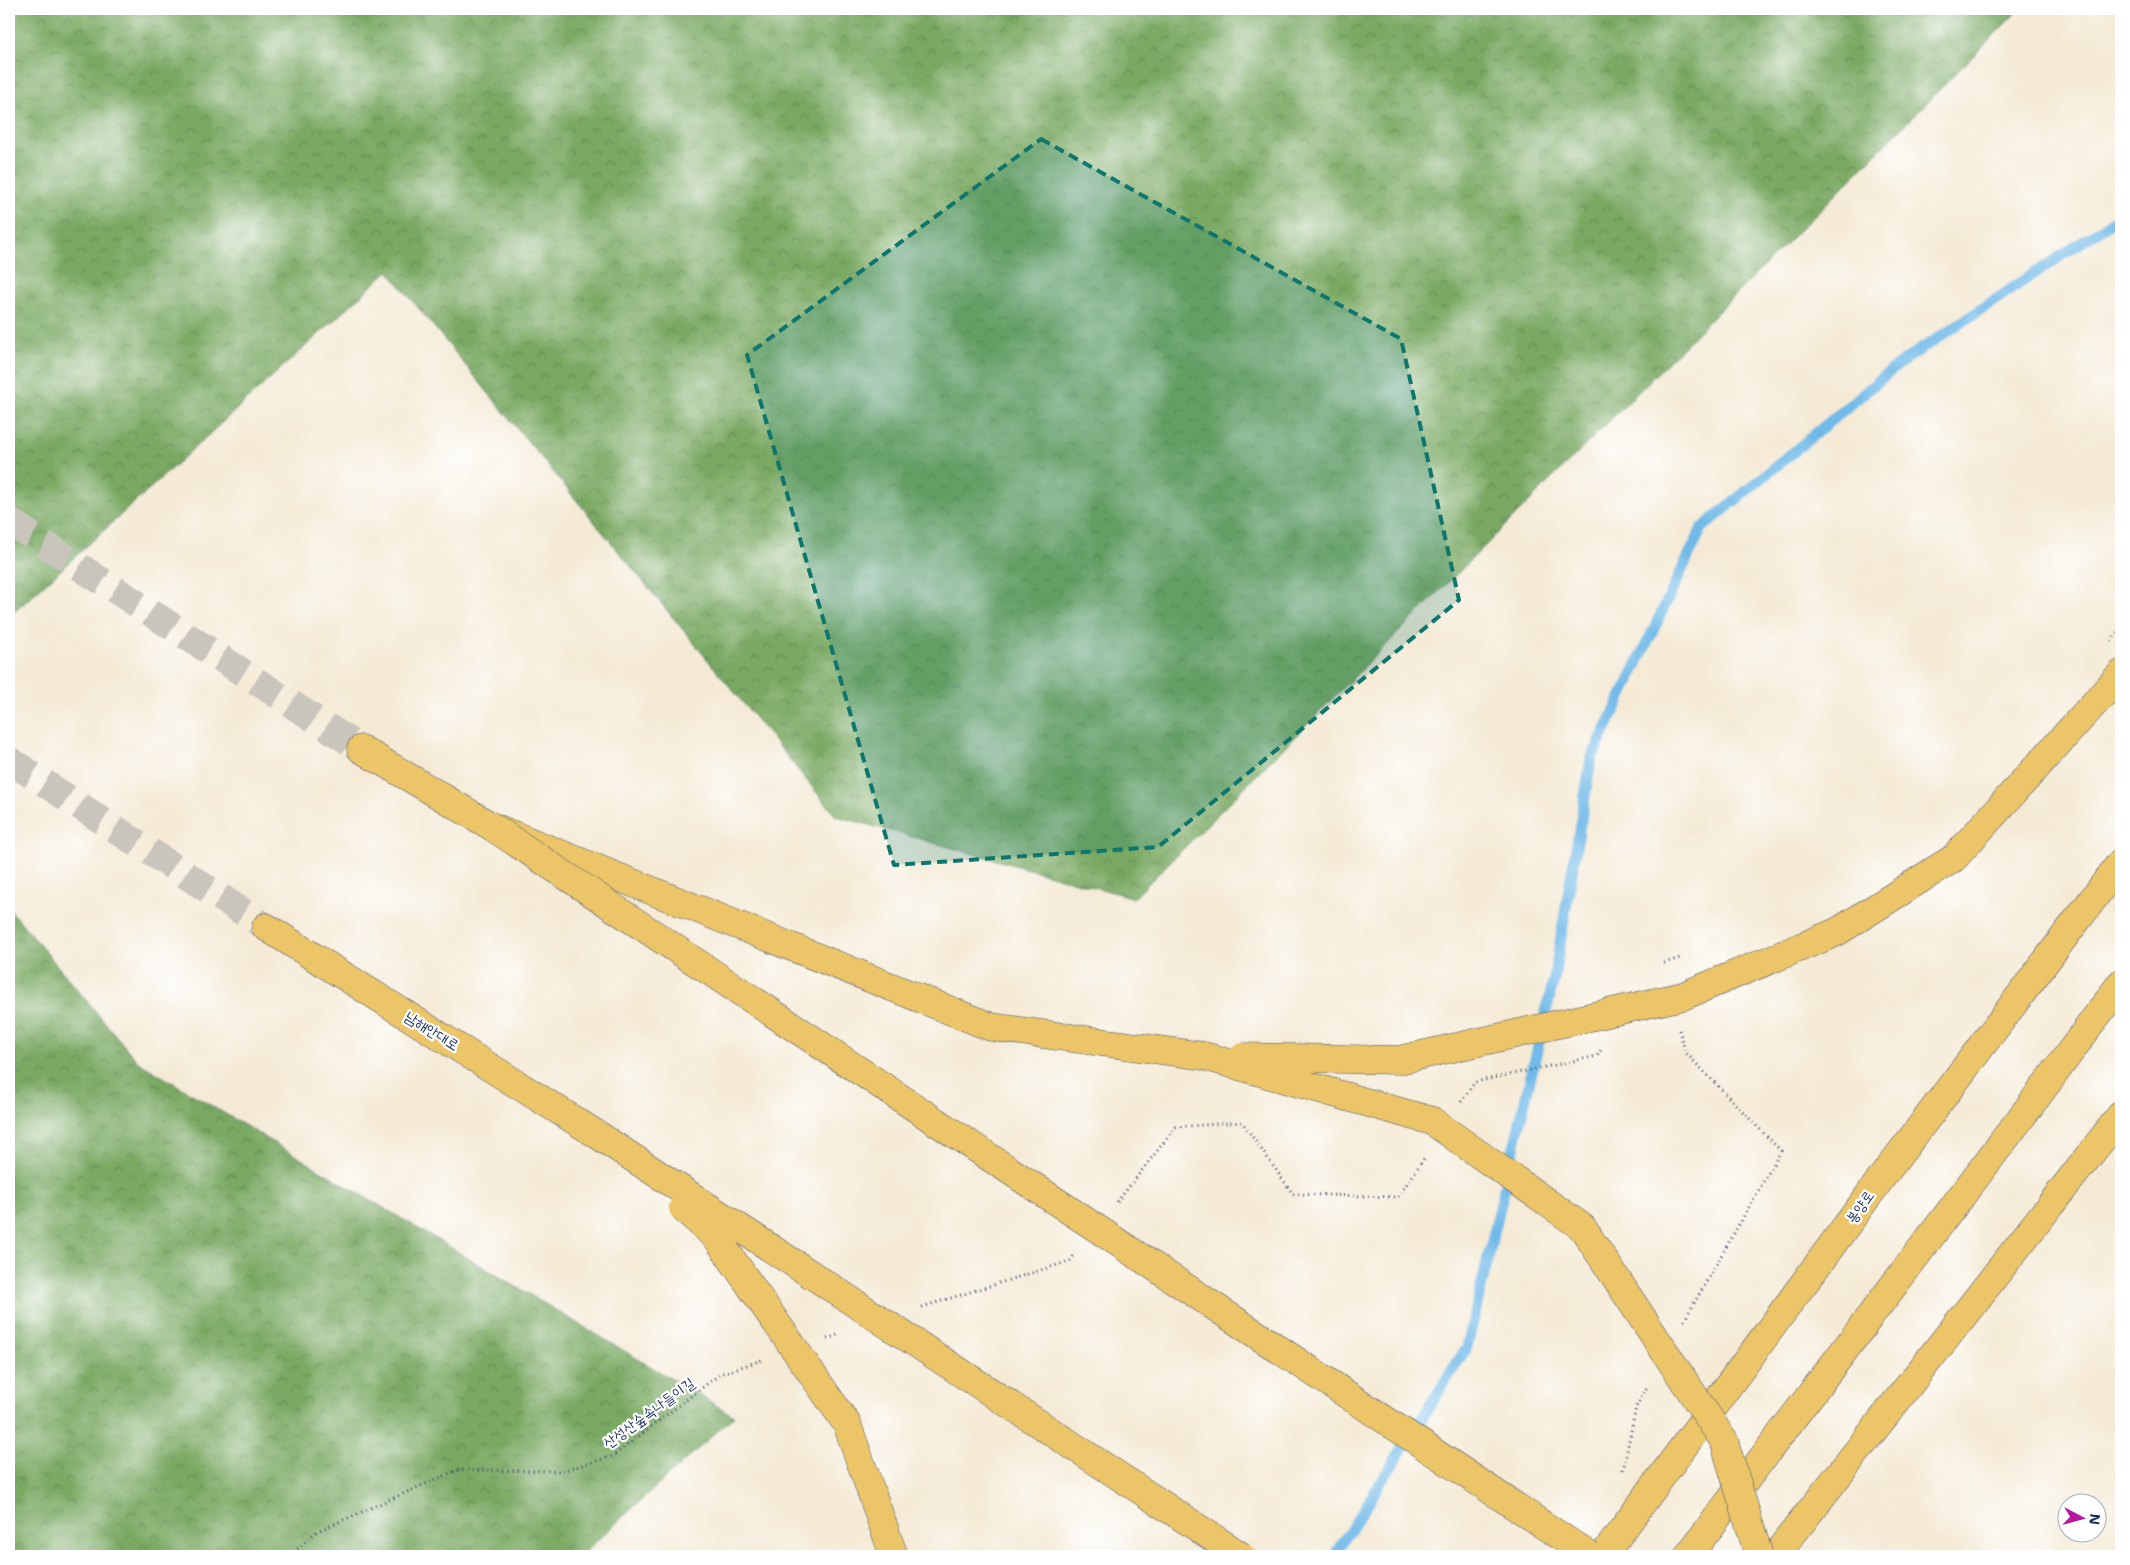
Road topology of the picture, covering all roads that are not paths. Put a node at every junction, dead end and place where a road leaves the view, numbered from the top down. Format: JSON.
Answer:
{"nodes":[{"id":1,"x":2121,"y":674,"type":"edge"},
{"id":2,"x":361,"y":749,"type":"tunnel mouth"},
{"id":3,"x":491,"y":826,"type":"junction"},
{"id":4,"x":2121,"y":862,"type":"edge"},
{"id":5,"x":266,"y":927,"type":"tunnel mouth"},
{"id":6,"x":2121,"y":983,"type":"edge"},
{"id":7,"x":1204,"y":1056,"type":"junction"},
{"id":8,"x":2121,"y":1114,"type":"edge"},
{"id":9,"x":598,"y":1135,"type":"junction"},
{"id":10,"x":894,"y":1556,"type":"edge"},
{"id":11,"x":1241,"y":1556,"type":"edge"},
{"id":12,"x":1590,"y":1556,"type":"edge"},
{"id":13,"x":1603,"y":1556,"type":"edge"},
{"id":14,"x":1688,"y":1556,"type":"edge"},
{"id":15,"x":1759,"y":1556,"type":"edge"},
{"id":16,"x":1775,"y":1556,"type":"edge"}],
"edges":[{"from":1,"to":7,"type":"main road","bridge":true},
{"from":2,"to":3,"type":"main road"},
{"from":3,"to":7,"type":"main road","bridge":true},
{"from":3,"to":12,"type":"main road","bridge":true},
{"from":4,"to":13,"type":"main road","name":"봉양로"},
{"from":5,"to":9,"type":"main road","name":"남해안대로"},
{"from":6,"to":14,"type":"main road"},
{"from":7,"to":15,"type":"main road","bridge":true},
{"from":8,"to":16,"type":"main road"},
{"from":9,"to":10,"type":"main road","bridge":true},
{"from":9,"to":11,"type":"main road","bridge":true}]}
